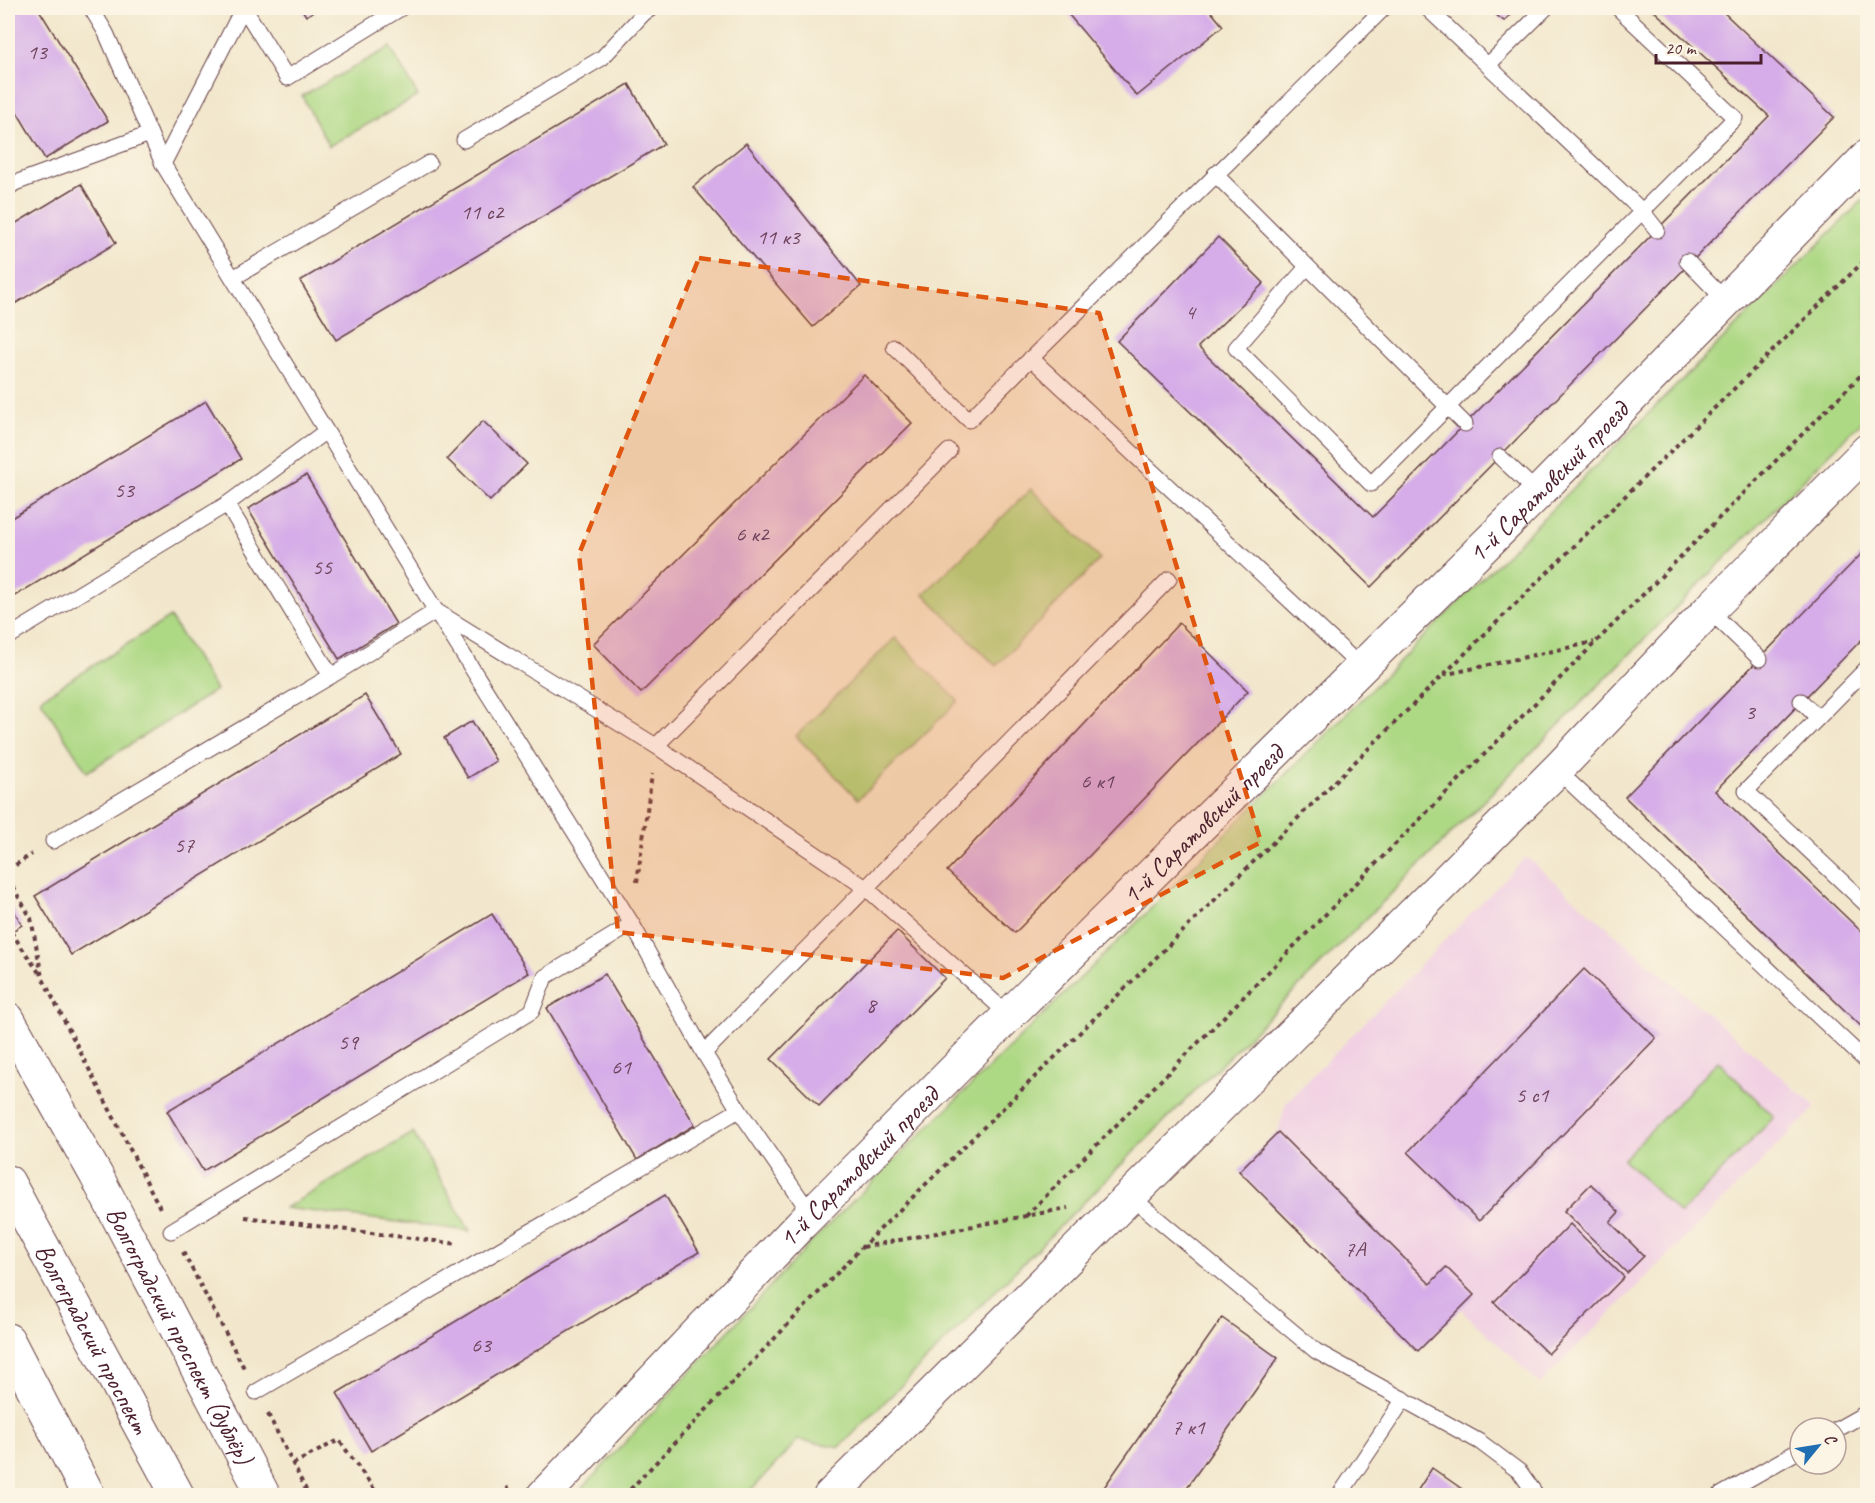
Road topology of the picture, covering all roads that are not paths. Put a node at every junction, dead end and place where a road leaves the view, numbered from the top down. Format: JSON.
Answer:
{"nodes":[{"id":1,"x":92,"y":8,"type":"edge"},
{"id":2,"x":244,"y":8,"type":"edge"},
{"id":3,"x":401,"y":8,"type":"edge"},
{"id":4,"x":652,"y":8,"type":"edge"},
{"id":5,"x":1384,"y":8,"type":"edge"},
{"id":6,"x":1426,"y":8,"type":"edge"},
{"id":7,"x":1546,"y":8,"type":"edge"},
{"id":8,"x":1618,"y":8,"type":"edge"},
{"id":9,"x":1488,"y":65,"type":"junction"},
{"id":10,"x":150,"y":134,"type":"junction"},
{"id":11,"x":464,"y":140,"type":"dead end"},
{"id":12,"x":1868,"y":156,"type":"edge"},
{"id":13,"x":429,"y":163,"type":"dead end"},
{"id":14,"x":163,"y":164,"type":"junction"},
{"id":15,"x":1215,"y":174,"type":"junction"},
{"id":16,"x":8,"y":188,"type":"edge"},
{"id":17,"x":1642,"y":211,"type":"junction"},
{"id":18,"x":1657,"y":230,"type":"dead end"},
{"id":19,"x":1687,"y":261,"type":"dead end"},
{"id":20,"x":1307,"y":267,"type":"junction"},
{"id":21,"x":233,"y":278,"type":"junction"},
{"id":22,"x":1727,"y":302,"type":"junction"},
{"id":23,"x":894,"y":347,"type":"dead end"},
{"id":24,"x":1031,"y":358,"type":"junction"},
{"id":25,"x":1448,"y":408,"type":"junction"},
{"id":26,"x":1465,"y":424,"type":"dead end"},
{"id":27,"x":326,"y":431,"type":"junction"},
{"id":28,"x":1868,"y":450,"type":"edge"},
{"id":29,"x":949,"y":451,"type":"dead end"},
{"id":30,"x":1500,"y":457,"type":"dead end"},
{"id":31,"x":1538,"y":494,"type":"junction"},
{"id":32,"x":227,"y":504,"type":"junction"},
{"id":33,"x":1169,"y":579,"type":"dead end"},
{"id":34,"x":1709,"y":610,"type":"junction"},
{"id":35,"x":436,"y":611,"type":"junction"},
{"id":36,"x":8,"y":637,"type":"edge"},
{"id":37,"x":1760,"y":659,"type":"dead end"},
{"id":38,"x":1361,"y":667,"type":"junction"},
{"id":39,"x":1868,"y":667,"type":"edge"},
{"id":40,"x":332,"y":676,"type":"junction"},
{"id":41,"x":1801,"y":701,"type":"dead end"},
{"id":42,"x":1818,"y":718,"type":"junction"},
{"id":43,"x":656,"y":746,"type":"junction"},
{"id":44,"x":1557,"y":770,"type":"junction"},
{"id":45,"x":53,"y":841,"type":"dead end"},
{"id":46,"x":866,"y":888,"type":"junction"},
{"id":47,"x":1868,"y":906,"type":"edge"},
{"id":48,"x":632,"y":924,"type":"junction"},
{"id":49,"x":1010,"y":1015,"type":"junction"},
{"id":50,"x":8,"y":1019,"type":"edge"},
{"id":51,"x":704,"y":1053,"type":"junction"},
{"id":52,"x":8,"y":1058,"type":"edge"},
{"id":53,"x":1868,"y":1063,"type":"edge"},
{"id":54,"x":739,"y":1110,"type":"junction"},
{"id":55,"x":96,"y":1174,"type":"junction"},
{"id":56,"x":8,"y":1182,"type":"edge"},
{"id":57,"x":1130,"y":1195,"type":"junction"},
{"id":58,"x":812,"y":1214,"type":"junction"},
{"id":59,"x":171,"y":1231,"type":"road end"},
{"id":60,"x":8,"y":1340,"type":"edge"},
{"id":61,"x":256,"y":1392,"type":"road end"},
{"id":62,"x":1404,"y":1400,"type":"junction"},
{"id":63,"x":1868,"y":1412,"type":"edge"},
{"id":64,"x":1848,"y":1423,"type":"edge"},
{"id":65,"x":1788,"y":1457,"type":"edge"},
{"id":66,"x":89,"y":1496,"type":"edge"},
{"id":67,"x":178,"y":1496,"type":"edge"},
{"id":68,"x":264,"y":1496,"type":"edge"},
{"id":69,"x":543,"y":1496,"type":"edge"},
{"id":70,"x":830,"y":1496,"type":"edge"},
{"id":71,"x":1339,"y":1496,"type":"edge"},
{"id":72,"x":1538,"y":1496,"type":"edge"},
{"id":73,"x":1719,"y":1496,"type":"edge"}],
"edges":[{"from":1,"to":10,"type":"lane"},
{"from":2,"to":3,"type":"lane"},
{"from":2,"to":14,"type":"lane"},
{"from":4,"to":11,"type":"lane"},
{"from":5,"to":15,"type":"lane"},
{"from":6,"to":9,"type":"lane"},
{"from":7,"to":9,"type":"lane"},
{"from":8,"to":17,"type":"lane"},
{"from":9,"to":17,"type":"lane"},
{"from":10,"to":14,"type":"lane"},
{"from":10,"to":16,"type":"lane"},
{"from":12,"to":22,"type":"street","name":"1-й Саратовский проезд"},
{"from":13,"to":21,"type":"lane"},
{"from":14,"to":21,"type":"lane"},
{"from":15,"to":20,"type":"lane"},
{"from":15,"to":24,"type":"lane"},
{"from":17,"to":18,"type":"lane"},
{"from":17,"to":25,"type":"lane"},
{"from":19,"to":22,"type":"lane"},
{"from":20,"to":25,"type":"lane"},
{"from":20,"to":25,"type":"lane"},
{"from":21,"to":27,"type":"lane"},
{"from":22,"to":31,"type":"street","name":"1-й Саратовский проезд"},
{"from":23,"to":24,"type":"lane"},
{"from":24,"to":38,"type":"lane"},
{"from":25,"to":26,"type":"lane"},
{"from":27,"to":32,"type":"lane"},
{"from":27,"to":35,"type":"lane"},
{"from":28,"to":34,"type":"street"},
{"from":29,"to":43,"type":"lane"},
{"from":30,"to":31,"type":"lane"},
{"from":31,"to":38,"type":"street","name":"1-й Саратовский проезд"},
{"from":32,"to":36,"type":"lane"},
{"from":32,"to":40,"type":"lane"},
{"from":33,"to":46,"type":"lane"},
{"from":34,"to":37,"type":"lane"},
{"from":34,"to":44,"type":"street"},
{"from":35,"to":40,"type":"lane"},
{"from":35,"to":43,"type":"lane"},
{"from":35,"to":48,"type":"lane"},
{"from":38,"to":49,"type":"street","name":"1-й Саратовский проезд"},
{"from":39,"to":42,"type":"lane"},
{"from":40,"to":45,"type":"lane"},
{"from":41,"to":42,"type":"lane"},
{"from":42,"to":47,"type":"lane"},
{"from":43,"to":46,"type":"lane"},
{"from":44,"to":53,"type":"lane"},
{"from":44,"to":57,"type":"street"},
{"from":46,"to":49,"type":"lane"},
{"from":46,"to":51,"type":"lane"},
{"from":48,"to":51,"type":"lane"},
{"from":48,"to":59,"type":"lane"},
{"from":49,"to":58,"type":"street","name":"1-й Саратовский проезд"},
{"from":50,"to":55,"type":"street","name":"Волгоградский проспект (дублёр)"},
{"from":51,"to":54,"type":"lane"},
{"from":52,"to":55,"type":"street","name":"Волгоградский проспект (дублёр)"},
{"from":54,"to":58,"type":"lane"},
{"from":54,"to":61,"type":"lane"},
{"from":55,"to":68,"type":"street","name":"Волгоградский проспект (дублёр)"},
{"from":56,"to":67,"type":"street","name":"Волгоградский проспект"},
{"from":57,"to":62,"type":"lane"},
{"from":57,"to":70,"type":"street"},
{"from":58,"to":69,"type":"street","name":"1-й Саратовский проезд"},
{"from":60,"to":66,"type":"street"},
{"from":62,"to":71,"type":"lane"},
{"from":62,"to":72,"type":"lane"},
{"from":63,"to":64,"type":"lane"},
{"from":65,"to":73,"type":"lane"}]}
